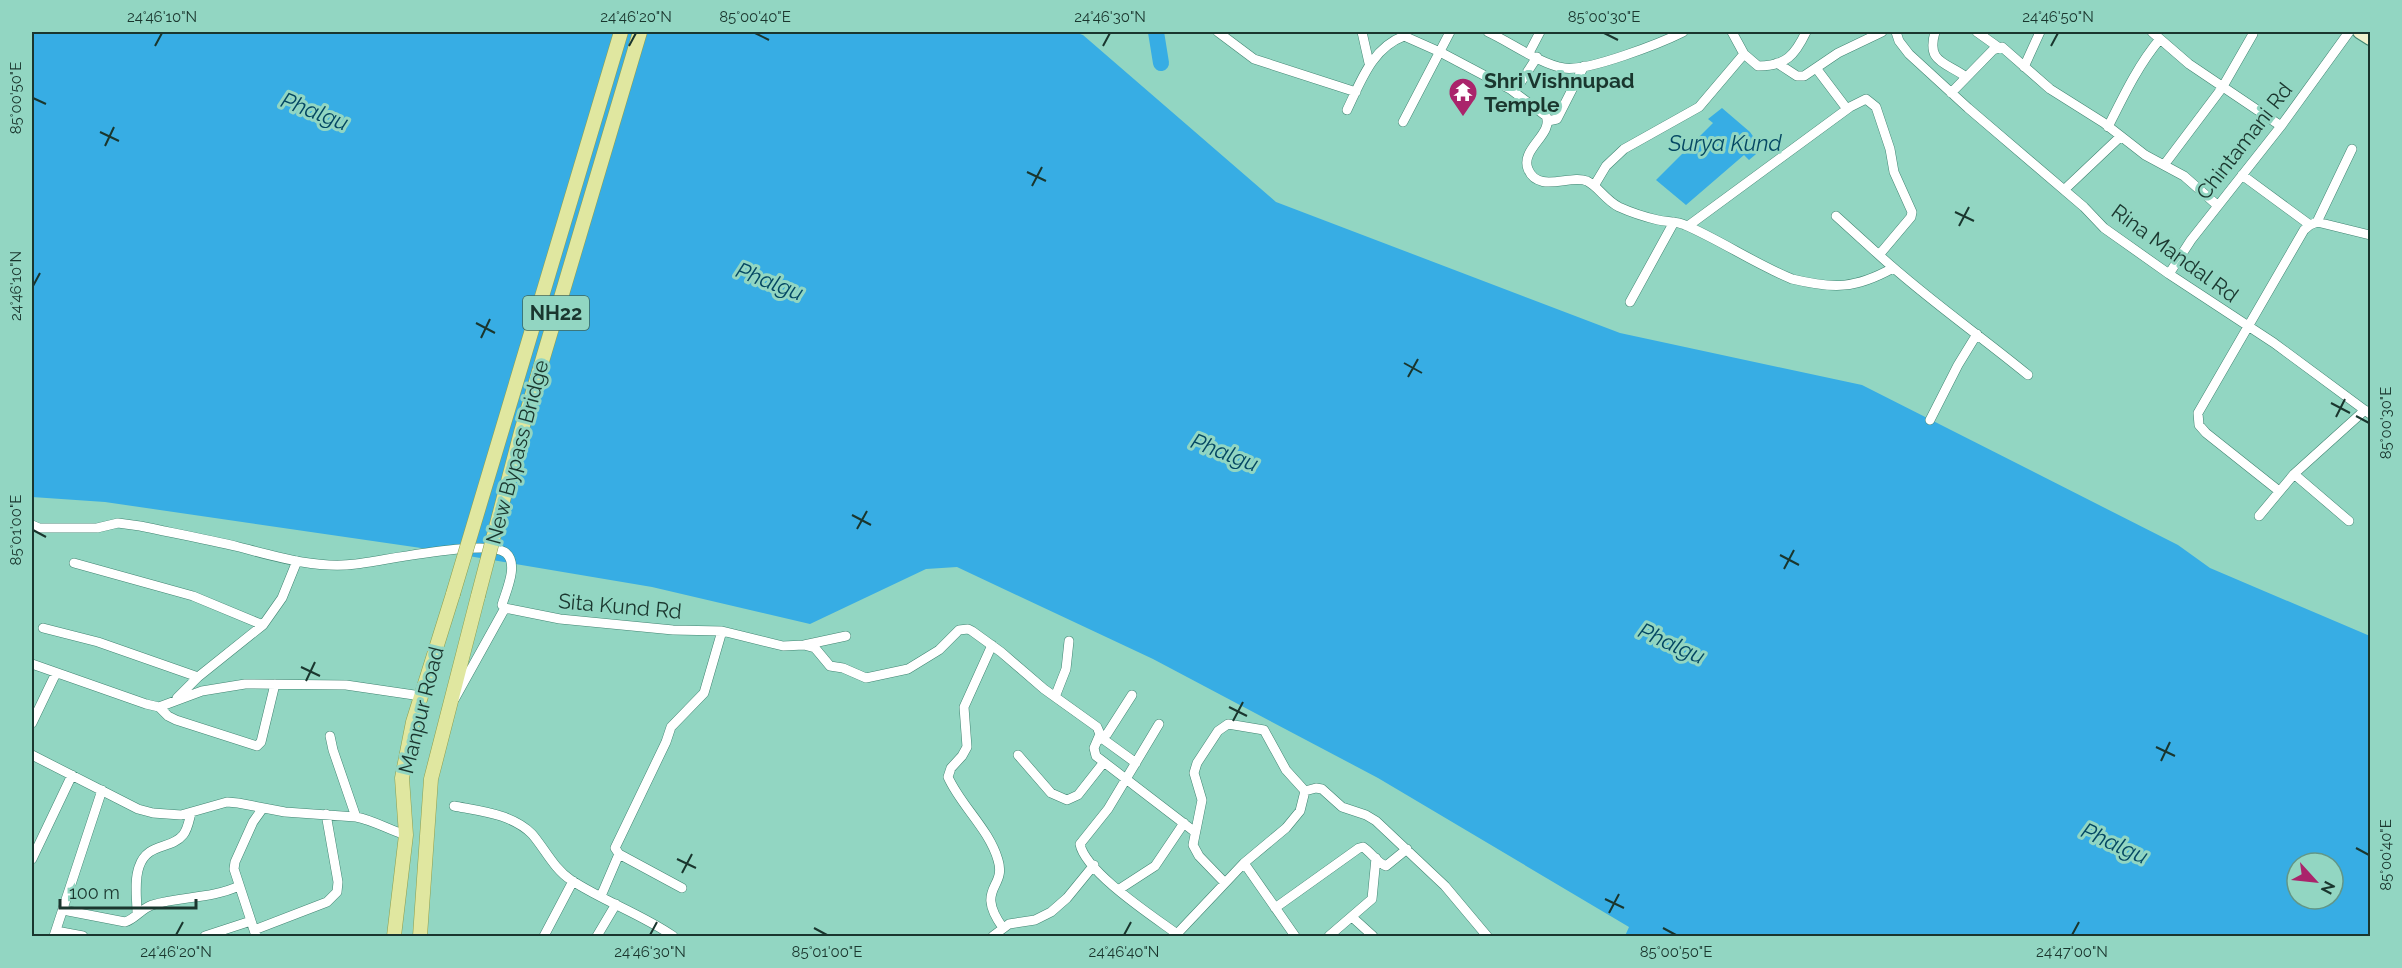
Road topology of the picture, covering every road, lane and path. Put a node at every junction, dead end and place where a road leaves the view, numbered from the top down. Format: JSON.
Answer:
{"nodes":[{"id":1,"x":621,"y":32,"type":"edge"},
{"id":2,"x":640,"y":32,"type":"edge"},
{"id":3,"x":1218,"y":32,"type":"edge"},
{"id":4,"x":1362,"y":32,"type":"edge"},
{"id":5,"x":1450,"y":32,"type":"edge"},
{"id":6,"x":1488,"y":32,"type":"edge"},
{"id":7,"x":1540,"y":32,"type":"edge"},
{"id":8,"x":1683,"y":32,"type":"edge"},
{"id":9,"x":1732,"y":32,"type":"edge"},
{"id":10,"x":1806,"y":32,"type":"edge"},
{"id":11,"x":1882,"y":32,"type":"edge"},
{"id":12,"x":1896,"y":32,"type":"edge"},
{"id":13,"x":1935,"y":32,"type":"edge"},
{"id":14,"x":1977,"y":32,"type":"edge"},
{"id":15,"x":2040,"y":32,"type":"edge"},
{"id":16,"x":2152,"y":32,"type":"edge"},
{"id":17,"x":2349,"y":32,"type":"edge"},
{"id":18,"x":2359,"y":32,"type":"edge"},
{"id":19,"x":1406,"y":34,"type":"edge"},
{"id":20,"x":2253,"y":34,"type":"dead end"},
{"id":21,"x":2160,"y":39,"type":"junction"},
{"id":22,"x":2370,"y":39,"type":"edge"},
{"id":23,"x":1998,"y":47,"type":"junction"},
{"id":24,"x":1440,"y":52,"type":"junction"},
{"id":25,"x":1744,"y":54,"type":"junction"},
{"id":26,"x":1533,"y":55,"type":"junction"},
{"id":27,"x":1369,"y":63,"type":"junction"},
{"id":28,"x":1777,"y":63,"type":"junction"},
{"id":29,"x":1584,"y":66,"type":"junction"},
{"id":30,"x":2024,"y":67,"type":"junction"},
{"id":31,"x":1816,"y":68,"type":"junction"},
{"id":32,"x":1966,"y":77,"type":"junction"},
{"id":33,"x":2222,"y":88,"type":"junction"},
{"id":34,"x":1510,"y":89,"type":"junction"},
{"id":35,"x":1356,"y":92,"type":"junction"},
{"id":36,"x":1952,"y":93,"type":"junction"},
{"id":37,"x":1847,"y":109,"type":"junction"},
{"id":38,"x":1347,"y":110,"type":"dead end"},
{"id":39,"x":1548,"y":121,"type":"junction"},
{"id":40,"x":1403,"y":122,"type":"dead end"},
{"id":41,"x":2281,"y":126,"type":"junction"},
{"id":42,"x":2108,"y":127,"type":"junction"},
{"id":43,"x":2120,"y":137,"type":"junction"},
{"id":44,"x":2352,"y":149,"type":"dead end"},
{"id":45,"x":2164,"y":165,"type":"junction"},
{"id":46,"x":2242,"y":175,"type":"junction"},
{"id":47,"x":1594,"y":186,"type":"junction"},
{"id":48,"x":2064,"y":190,"type":"junction"},
{"id":49,"x":2217,"y":205,"type":"junction"},
{"id":50,"x":1836,"y":216,"type":"dead end"},
{"id":51,"x":1674,"y":222,"type":"junction"},
{"id":52,"x":2314,"y":224,"type":"junction"},
{"id":53,"x":1688,"y":226,"type":"junction"},
{"id":54,"x":2370,"y":235,"type":"edge"},
{"id":55,"x":1879,"y":255,"type":"junction"},
{"id":56,"x":1893,"y":268,"type":"junction"},
{"id":57,"x":2169,"y":274,"type":"junction"},
{"id":58,"x":1630,"y":302,"type":"dead end"},
{"id":59,"x":2247,"y":326,"type":"junction"},
{"id":60,"x":1977,"y":333,"type":"junction"},
{"id":61,"x":2028,"y":375,"type":"dead end"},
{"id":62,"x":2368,"y":412,"type":"edge"},
{"id":63,"x":1930,"y":420,"type":"dead end"},
{"id":64,"x":2295,"y":474,"type":"junction"},
{"id":65,"x":2279,"y":491,"type":"junction"},
{"id":66,"x":2259,"y":516,"type":"dead end"},
{"id":67,"x":2349,"y":521,"type":"dead end"},
{"id":68,"x":32,"y":525,"type":"edge"},
{"id":69,"x":297,"y":561,"type":"junction"},
{"id":70,"x":75,"y":563,"type":"dead end"},
{"id":71,"x":453,"y":594,"type":"joint"},
{"id":72,"x":478,"y":596,"type":"joint"},
{"id":73,"x":505,"y":608,"type":"junction"},
{"id":74,"x":263,"y":625,"type":"junction"},
{"id":75,"x":43,"y":628,"type":"dead end"},
{"id":76,"x":722,"y":631,"type":"junction"},
{"id":77,"x":846,"y":636,"type":"dead end"},
{"id":78,"x":1069,"y":641,"type":"dead end"},
{"id":79,"x":804,"y":645,"type":"junction"},
{"id":80,"x":992,"y":645,"type":"junction"},
{"id":81,"x":32,"y":664,"type":"edge"},
{"id":82,"x":56,"y":673,"type":"junction"},
{"id":83,"x":198,"y":677,"type":"junction"},
{"id":84,"x":275,"y":684,"type":"junction"},
{"id":85,"x":1132,"y":695,"type":"dead end"},
{"id":86,"x":421,"y":696,"type":"junction"},
{"id":87,"x":1055,"y":697,"type":"junction"},
{"id":88,"x":170,"y":704,"type":"junction"},
{"id":89,"x":159,"y":707,"type":"junction"},
{"id":90,"x":449,"y":708,"type":"junction"},
{"id":91,"x":32,"y":723,"type":"edge"},
{"id":92,"x":1159,"y":724,"type":"dead end"},
{"id":93,"x":330,"y":736,"type":"dead end"},
{"id":94,"x":1101,"y":739,"type":"junction"},
{"id":95,"x":32,"y":755,"type":"edge"},
{"id":96,"x":1018,"y":755,"type":"dead end"},
{"id":97,"x":1104,"y":762,"type":"junction"},
{"id":98,"x":1136,"y":763,"type":"junction"},
{"id":99,"x":72,"y":775,"type":"junction"},
{"id":100,"x":1126,"y":779,"type":"junction"},
{"id":101,"x":102,"y":790,"type":"junction"},
{"id":102,"x":1305,"y":791,"type":"junction"},
{"id":103,"x":454,"y":806,"type":"dead end"},
{"id":104,"x":263,"y":808,"type":"junction"},
{"id":105,"x":191,"y":813,"type":"junction"},
{"id":106,"x":326,"y":814,"type":"junction"},
{"id":107,"x":356,"y":817,"type":"junction"},
{"id":108,"x":1184,"y":824,"type":"junction"},
{"id":109,"x":1194,"y":832,"type":"junction"},
{"id":110,"x":406,"y":835,"type":"junction"},
{"id":111,"x":1407,"y":849,"type":"junction"},
{"id":112,"x":619,"y":854,"type":"junction"},
{"id":113,"x":1376,"y":858,"type":"junction"},
{"id":114,"x":32,"y":860,"type":"edge"},
{"id":115,"x":1244,"y":863,"type":"junction"},
{"id":116,"x":1094,"y":865,"type":"junction"},
{"id":117,"x":573,"y":881,"type":"junction"},
{"id":118,"x":1225,"y":883,"type":"junction"},
{"id":119,"x":239,"y":886,"type":"junction"},
{"id":120,"x":682,"y":888,"type":"dead end"},
{"id":121,"x":1118,"y":890,"type":"junction"},
{"id":122,"x":601,"y":896,"type":"junction"},
{"id":123,"x":616,"y":904,"type":"junction"},
{"id":124,"x":1275,"y":908,"type":"junction"},
{"id":125,"x":63,"y":910,"type":"junction"},
{"id":126,"x":137,"y":914,"type":"junction"},
{"id":127,"x":1352,"y":917,"type":"junction"},
{"id":128,"x":658,"y":927,"type":"junction"},
{"id":129,"x":1003,"y":928,"type":"junction"},
{"id":130,"x":254,"y":929,"type":"edge"},
{"id":131,"x":55,"y":934,"type":"edge"},
{"id":132,"x":1176,"y":935,"type":"edge"},
{"id":133,"x":83,"y":936,"type":"edge"},
{"id":134,"x":205,"y":936,"type":"edge"},
{"id":135,"x":394,"y":936,"type":"edge"},
{"id":136,"x":420,"y":936,"type":"edge"},
{"id":137,"x":544,"y":936,"type":"edge"},
{"id":138,"x":597,"y":936,"type":"edge"},
{"id":139,"x":652,"y":936,"type":"edge"},
{"id":140,"x":673,"y":936,"type":"edge"},
{"id":141,"x":993,"y":936,"type":"edge"},
{"id":142,"x":1295,"y":936,"type":"edge"},
{"id":143,"x":1329,"y":936,"type":"edge"},
{"id":144,"x":1373,"y":936,"type":"edge"},
{"id":145,"x":1487,"y":936,"type":"edge"}],
"edges":[{"from":1,"to":71,"type":"main road","name":"New Bypass Bridge","number":"NH22","bridge":true},
{"from":2,"to":72,"type":"main road","name":"New Bypass Bridge","number":"NH22","bridge":true},
{"from":3,"to":35,"type":"street"},
{"from":4,"to":27,"type":"street"},
{"from":5,"to":24,"type":"street"},
{"from":6,"to":26,"type":"street"},
{"from":7,"to":26,"type":"street"},
{"from":8,"to":29,"type":"street"},
{"from":9,"to":25,"type":"street"},
{"from":10,"to":28,"type":"street"},
{"from":11,"to":31,"type":"street"},
{"from":12,"to":36,"type":"street","name":"Rina Mandal Rd"},
{"from":13,"to":32,"type":"street"},
{"from":14,"to":23,"type":"street"},
{"from":15,"to":30,"type":"street"},
{"from":16,"to":21,"type":"street"},
{"from":17,"to":41,"type":"street","name":"Chintamani Rd"},
{"from":18,"to":22,"type":"street"},
{"from":19,"to":24,"type":"street"},
{"from":19,"to":27,"type":"street"},
{"from":20,"to":33,"type":"street"},
{"from":21,"to":33,"type":"street"},
{"from":21,"to":42,"type":"street"},
{"from":23,"to":30,"type":"street"},
{"from":23,"to":32,"type":"street"},
{"from":24,"to":34,"type":"street"},
{"from":24,"to":40,"type":"street"},
{"from":25,"to":28,"type":"street"},
{"from":25,"to":47,"type":"street"},
{"from":26,"to":29,"type":"street"},
{"from":26,"to":34,"type":"street"},
{"from":27,"to":35,"type":"street"},
{"from":28,"to":31,"type":"street"},
{"from":29,"to":39,"type":"street"},
{"from":30,"to":42,"type":"street"},
{"from":31,"to":37,"type":"street"},
{"from":32,"to":36,"type":"street"},
{"from":33,"to":41,"type":"street"},
{"from":33,"to":45,"type":"street"},
{"from":34,"to":39,"type":"street"},
{"from":35,"to":38,"type":"street"},
{"from":36,"to":48,"type":"street","name":"Rina Mandal Rd"},
{"from":37,"to":53,"type":"street"},
{"from":37,"to":55,"type":"street"},
{"from":39,"to":47,"type":"street"},
{"from":41,"to":46,"type":"street","name":"Chintamani Rd"},
{"from":42,"to":43,"type":"street"},
{"from":43,"to":45,"type":"street"},
{"from":43,"to":48,"type":"street"},
{"from":44,"to":52,"type":"street"},
{"from":45,"to":49,"type":"street"},
{"from":46,"to":49,"type":"street","name":"Chintamani Rd"},
{"from":46,"to":52,"type":"street"},
{"from":47,"to":51,"type":"street"},
{"from":48,"to":57,"type":"street","name":"Rina Mandal Rd"},
{"from":49,"to":57,"type":"street","name":"Chintamani Rd"},
{"from":50,"to":55,"type":"street"},
{"from":51,"to":53,"type":"street"},
{"from":51,"to":58,"type":"street"},
{"from":52,"to":54,"type":"street"},
{"from":52,"to":59,"type":"street"},
{"from":53,"to":56,"type":"street"},
{"from":55,"to":56,"type":"street"},
{"from":56,"to":60,"type":"street"},
{"from":57,"to":59,"type":"street","name":"Rina Mandal Rd"},
{"from":59,"to":62,"type":"street","name":"Rina Mandal Rd"},
{"from":59,"to":65,"type":"street"},
{"from":60,"to":61,"type":"street"},
{"from":60,"to":63,"type":"street"},
{"from":62,"to":64,"type":"street"},
{"from":64,"to":65,"type":"street"},
{"from":64,"to":67,"type":"street"},
{"from":65,"to":66,"type":"street"},
{"from":68,"to":69,"type":"street"},
{"from":69,"to":73,"type":"street"},
{"from":69,"to":74,"type":"street"},
{"from":70,"to":74,"type":"street"},
{"from":71,"to":86,"type":"main road","name":"Manpur Road","number":"NH22"},
{"from":72,"to":90,"type":"main road","name":"Manpur Road","number":"NH22"},
{"from":73,"to":76,"type":"street","name":"Sita Kund Rd"},
{"from":73,"to":90,"type":"street"},
{"from":74,"to":83,"type":"street"},
{"from":75,"to":83,"type":"street"},
{"from":76,"to":79,"type":"street","name":"Sita Kund Rd"},
{"from":76,"to":112,"type":"street"},
{"from":77,"to":79,"type":"street","name":"Sita Kund Rd"},
{"from":78,"to":87,"type":"street"},
{"from":79,"to":80,"type":"street"},
{"from":80,"to":87,"type":"street"},
{"from":80,"to":129,"type":"street"},
{"from":81,"to":82,"type":"street"},
{"from":82,"to":89,"type":"street"},
{"from":82,"to":91,"type":"street"},
{"from":83,"to":88,"type":"street"},
{"from":84,"to":86,"type":"street"},
{"from":84,"to":88,"type":"street"},
{"from":84,"to":89,"type":"street"},
{"from":85,"to":94,"type":"street"},
{"from":86,"to":110,"type":"main road","name":"Manpur Road","number":"NH22"},
{"from":87,"to":94,"type":"street"},
{"from":88,"to":89,"type":"street"},
{"from":90,"to":136,"type":"main road","name":"Manpur Road","number":"NH22"},
{"from":92,"to":98,"type":"street"},
{"from":93,"to":107,"type":"street"},
{"from":94,"to":97,"type":"street"},
{"from":94,"to":98,"type":"street"},
{"from":95,"to":99,"type":"street"},
{"from":96,"to":97,"type":"street"},
{"from":97,"to":100,"type":"street"},
{"from":98,"to":100,"type":"street"},
{"from":99,"to":101,"type":"street"},
{"from":99,"to":114,"type":"street"},
{"from":100,"to":108,"type":"street"},
{"from":100,"to":116,"type":"street"},
{"from":101,"to":105,"type":"street"},
{"from":101,"to":125,"type":"street"},
{"from":102,"to":109,"type":"street"},
{"from":102,"to":111,"type":"street"},
{"from":102,"to":115,"type":"street"},
{"from":103,"to":117,"type":"street"},
{"from":104,"to":105,"type":"street"},
{"from":104,"to":106,"type":"street"},
{"from":104,"to":119,"type":"street"},
{"from":105,"to":126,"type":"street"},
{"from":106,"to":107,"type":"street"},
{"from":106,"to":130,"type":"street"},
{"from":107,"to":110,"type":"street"},
{"from":108,"to":109,"type":"street"},
{"from":108,"to":121,"type":"street"},
{"from":109,"to":118,"type":"street"},
{"from":110,"to":135,"type":"main road","name":"Manpur Road","number":"NH22"},
{"from":111,"to":113,"type":"street"},
{"from":111,"to":145,"type":"street"},
{"from":112,"to":120,"type":"street"},
{"from":112,"to":122,"type":"street"},
{"from":113,"to":124,"type":"street"},
{"from":113,"to":127,"type":"street"},
{"from":115,"to":118,"type":"street"},
{"from":115,"to":124,"type":"street"},
{"from":116,"to":121,"type":"street"},
{"from":116,"to":129,"type":"street"},
{"from":117,"to":122,"type":"street"},
{"from":117,"to":137,"type":"street"},
{"from":118,"to":132,"type":"street"},
{"from":119,"to":126,"type":"street"},
{"from":119,"to":130,"type":"street"},
{"from":121,"to":132,"type":"street"},
{"from":122,"to":123,"type":"street"},
{"from":123,"to":128,"type":"street"},
{"from":123,"to":138,"type":"street"},
{"from":124,"to":142,"type":"street"},
{"from":125,"to":126,"type":"street"},
{"from":125,"to":131,"type":"street"},
{"from":127,"to":143,"type":"street"},
{"from":127,"to":144,"type":"street"},
{"from":128,"to":139,"type":"street"},
{"from":128,"to":140,"type":"street"},
{"from":129,"to":141,"type":"street"},
{"from":130,"to":134,"type":"street"},
{"from":131,"to":133,"type":"street"}]}
